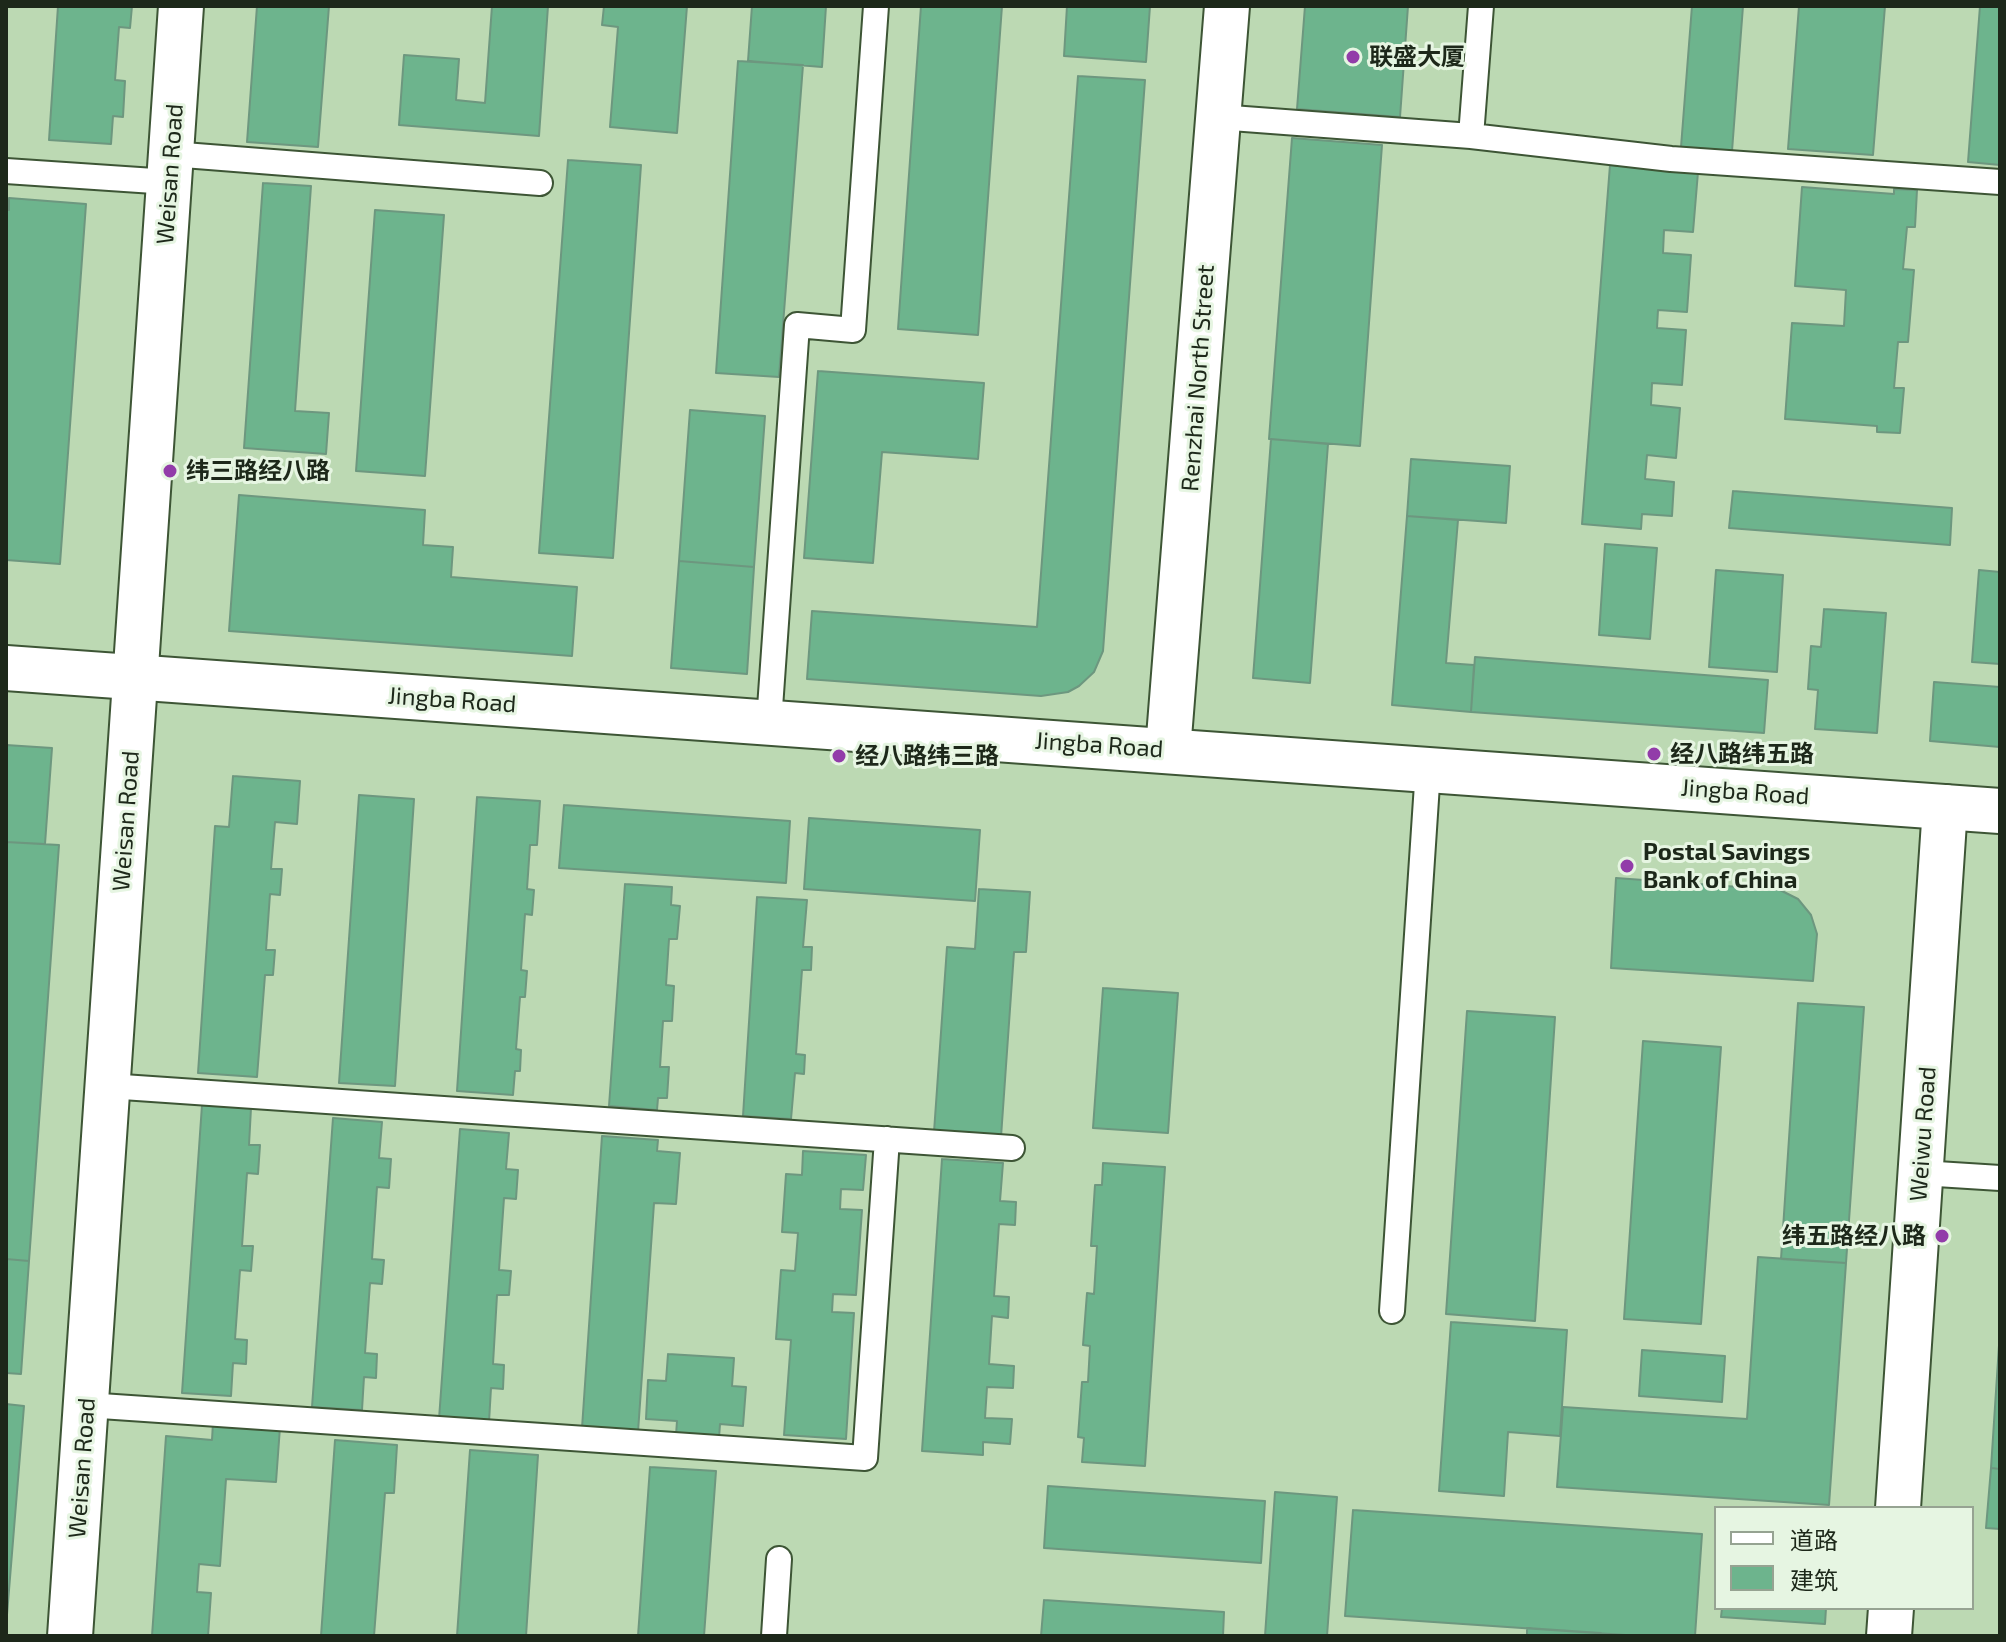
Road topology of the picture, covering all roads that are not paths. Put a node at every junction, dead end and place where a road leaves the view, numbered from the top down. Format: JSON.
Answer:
{"nodes":[{"id":1,"x":181,"y":6,"type":"edge"},
{"id":2,"x":876,"y":6,"type":"edge"},
{"id":3,"x":1227,"y":6,"type":"edge"},
{"id":4,"x":1481,"y":6,"type":"edge"},
{"id":5,"x":1218,"y":117,"type":"junction"},
{"id":6,"x":1471,"y":136,"type":"junction"},
{"id":7,"x":170,"y":168,"type":"junction"},
{"id":8,"x":6,"y":171,"type":"edge"},
{"id":9,"x":2000,"y":182,"type":"edge"},
{"id":10,"x":540,"y":183,"type":"dead end"},
{"id":11,"x":6,"y":668,"type":"edge"},
{"id":12,"x":135,"y":678,"type":"junction"},
{"id":13,"x":769,"y":722,"type":"junction"},
{"id":14,"x":1168,"y":750,"type":"junction"},
{"id":15,"x":1428,"y":769,"type":"junction"},
{"id":16,"x":1945,"y":807,"type":"junction"},
{"id":17,"x":2000,"y":811,"type":"edge"},
{"id":18,"x":108,"y":1086,"type":"junction"},
{"id":19,"x":887,"y":1139,"type":"junction"},
{"id":20,"x":1012,"y":1148,"type":"dead end"},
{"id":21,"x":1921,"y":1173,"type":"junction"},
{"id":22,"x":2000,"y":1178,"type":"edge"},
{"id":23,"x":1392,"y":1311,"type":"dead end"},
{"id":24,"x":86,"y":1405,"type":"junction"},
{"id":25,"x":1898,"y":1506,"type":"edge"},
{"id":26,"x":779,"y":1559,"type":"dead end"},
{"id":27,"x":1891,"y":1610,"type":"edge"},
{"id":28,"x":70,"y":1636,"type":"edge"},
{"id":29,"x":774,"y":1636,"type":"edge"},
{"id":30,"x":1889,"y":1636,"type":"edge"}],
"edges":[{"from":1,"to":7,"type":"street","name":"Weisan Road"},
{"from":2,"to":13,"type":"lane"},
{"from":3,"to":5,"type":"street","name":"Renzhai North Street"},
{"from":4,"to":6,"type":"lane"},
{"from":5,"to":6,"type":"lane"},
{"from":5,"to":14,"type":"street","name":"Renzhai North Street"},
{"from":6,"to":9,"type":"lane"},
{"from":7,"to":8,"type":"lane"},
{"from":7,"to":10,"type":"lane"},
{"from":7,"to":12,"type":"street","name":"Weisan Road"},
{"from":11,"to":12,"type":"street","name":"Jingba Road"},
{"from":12,"to":13,"type":"street","name":"Jingba Road"},
{"from":12,"to":18,"type":"street","name":"Weisan Road"},
{"from":13,"to":14,"type":"street","name":"Jingba Road"},
{"from":14,"to":15,"type":"street","name":"Jingba Road"},
{"from":15,"to":16,"type":"street","name":"Jingba Road"},
{"from":15,"to":23,"type":"lane"},
{"from":16,"to":17,"type":"street","name":"Jingba Road"},
{"from":16,"to":21,"type":"street","name":"Weiwu Road"},
{"from":18,"to":19,"type":"lane"},
{"from":18,"to":24,"type":"street","name":"Weisan Road"},
{"from":19,"to":20,"type":"lane"},
{"from":19,"to":24,"type":"lane"},
{"from":21,"to":22,"type":"lane"},
{"from":21,"to":25,"type":"street","name":"Weiwu Road"},
{"from":24,"to":28,"type":"street","name":"Weisan Road"},
{"from":26,"to":29,"type":"lane"},
{"from":27,"to":30,"type":"street"}]}
